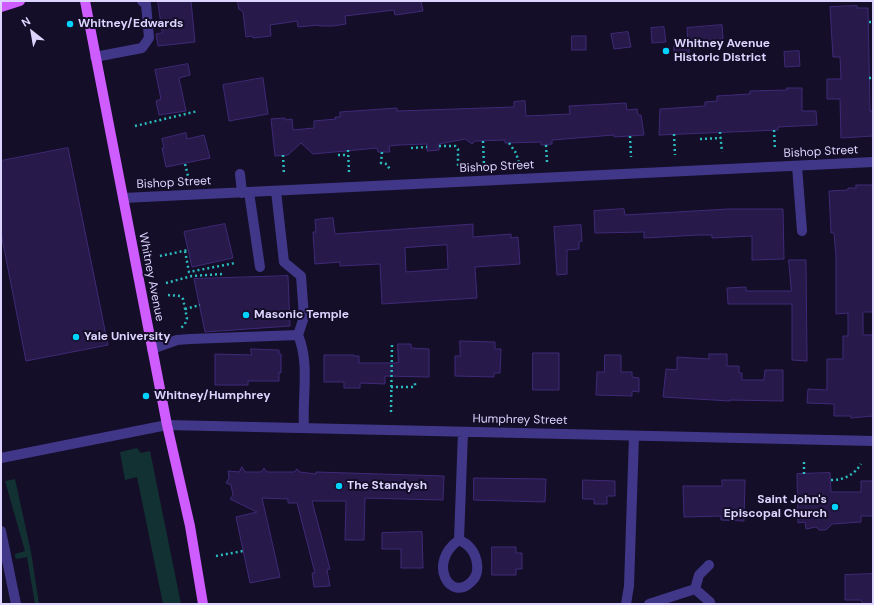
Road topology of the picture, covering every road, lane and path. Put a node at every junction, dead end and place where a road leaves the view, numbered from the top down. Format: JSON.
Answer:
{"nodes":[{"id":1,"x":20,"y":1,"type":"edge"},
{"id":2,"x":84,"y":1,"type":"edge"},
{"id":3,"x":142,"y":1,"type":"edge"},
{"id":4,"x":1,"y":7,"type":"edge"},
{"id":5,"x":869,"y":22,"type":"dead end"},
{"id":6,"x":873,"y":22,"type":"edge"},
{"id":7,"x":95,"y":57,"type":"junction"},
{"id":8,"x":198,"y":111,"type":"dead end"},
{"id":9,"x":135,"y":126,"type":"dead end"},
{"id":10,"x":774,"y":130,"type":"dead end"},
{"id":11,"x":720,"y":132,"type":"dead end"},
{"id":12,"x":674,"y":134,"type":"dead end"},
{"id":13,"x":630,"y":136,"type":"dead end"},
{"id":14,"x":721,"y":138,"type":"junction"},
{"id":15,"x":700,"y":139,"type":"dead end"},
{"id":16,"x":483,"y":141,"type":"dead end"},
{"id":17,"x":508,"y":143,"type":"dead end"},
{"id":18,"x":546,"y":145,"type":"dead end"},
{"id":19,"x":439,"y":146,"type":"dead end"},
{"id":20,"x":427,"y":147,"type":"dead end"},
{"id":21,"x":411,"y":148,"type":"dead end"},
{"id":22,"x":348,"y":150,"type":"dead end"},
{"id":23,"x":774,"y":150,"type":"dead end"},
{"id":24,"x":382,"y":152,"type":"dead end"},
{"id":25,"x":722,"y":152,"type":"dead end"},
{"id":26,"x":283,"y":155,"type":"dead end"},
{"id":27,"x":338,"y":155,"type":"dead end"},
{"id":28,"x":348,"y":155,"type":"junction"},
{"id":29,"x":675,"y":155,"type":"dead end"},
{"id":30,"x":631,"y":157,"type":"dead end"},
{"id":31,"x":547,"y":162,"type":"dead end"},
{"id":32,"x":873,"y":162,"type":"edge"},
{"id":33,"x":519,"y":163,"type":"dead end"},
{"id":34,"x":185,"y":164,"type":"dead end"},
{"id":35,"x":484,"y":165,"type":"dead end"},
{"id":36,"x":458,"y":166,"type":"dead end"},
{"id":37,"x":797,"y":166,"type":"junction"},
{"id":38,"x":390,"y":170,"type":"dead end"},
{"id":39,"x":348,"y":172,"type":"dead end"},
{"id":40,"x":240,"y":174,"type":"dead end"},
{"id":41,"x":284,"y":175,"type":"dead end"},
{"id":42,"x":188,"y":180,"type":"dead end"},
{"id":43,"x":276,"y":191,"type":"junction"},
{"id":44,"x":246,"y":192,"type":"junction"},
{"id":45,"x":123,"y":198,"type":"junction"},
{"id":46,"x":802,"y":230,"type":"dead end"},
{"id":47,"x":160,"y":256,"type":"dead end"},
{"id":48,"x":235,"y":262,"type":"dead end"},
{"id":49,"x":260,"y":267,"type":"dead end"},
{"id":50,"x":222,"y":274,"type":"dead end"},
{"id":51,"x":166,"y":283,"type":"dead end"},
{"id":52,"x":168,"y":295,"type":"dead end"},
{"id":53,"x":200,"y":305,"type":"dead end"},
{"id":54,"x":185,"y":309,"type":"junction"},
{"id":55,"x":179,"y":329,"type":"dead end"},
{"id":56,"x":298,"y":335,"type":"junction"},
{"id":57,"x":392,"y":344,"type":"dead end"},
{"id":58,"x":152,"y":348,"type":"junction"},
{"id":59,"x":415,"y":382,"type":"dead end"},
{"id":60,"x":391,"y":387,"type":"junction"},
{"id":61,"x":391,"y":412,"type":"dead end"},
{"id":62,"x":167,"y":426,"type":"junction"},
{"id":63,"x":304,"y":428,"type":"junction"},
{"id":64,"x":463,"y":432,"type":"junction"},
{"id":65,"x":634,"y":436,"type":"junction"},
{"id":66,"x":873,"y":440,"type":"edge"},
{"id":67,"x":1,"y":458,"type":"edge"},
{"id":68,"x":804,"y":462,"type":"dead end"},
{"id":69,"x":861,"y":464,"type":"dead end"},
{"id":70,"x":804,"y":474,"type":"dead end"},
{"id":71,"x":831,"y":480,"type":"dead end"},
{"id":72,"x":1,"y":531,"type":"edge"},
{"id":73,"x":459,"y":540,"type":"junction"},
{"id":74,"x":243,"y":551,"type":"dead end"},
{"id":75,"x":216,"y":556,"type":"dead end"},
{"id":76,"x":709,"y":565,"type":"dead end"},
{"id":77,"x":694,"y":589,"type":"junction"},
{"id":78,"x":710,"y":602,"type":"dead end"},
{"id":79,"x":16,"y":604,"type":"edge"},
{"id":80,"x":203,"y":604,"type":"edge"},
{"id":81,"x":626,"y":604,"type":"edge"},
{"id":82,"x":649,"y":604,"type":"edge"}],
"edges":[{"from":1,"to":4,"type":"main road"},
{"from":2,"to":7,"type":"main road","name":"Whitney Avenue"},
{"from":3,"to":7,"type":"street"},
{"from":5,"to":6,"type":"path"},
{"from":7,"to":45,"type":"main road","name":"Whitney Avenue"},
{"from":8,"to":9,"type":"path"},
{"from":10,"to":23,"type":"path"},
{"from":11,"to":14,"type":"path"},
{"from":12,"to":29,"type":"path"},
{"from":13,"to":30,"type":"path"},
{"from":14,"to":15,"type":"path"},
{"from":14,"to":25,"type":"path"},
{"from":16,"to":35,"type":"path"},
{"from":17,"to":33,"type":"path"},
{"from":18,"to":31,"type":"path"},
{"from":19,"to":36,"type":"path"},
{"from":20,"to":21,"type":"path"},
{"from":22,"to":28,"type":"path"},
{"from":24,"to":38,"type":"path"},
{"from":26,"to":41,"type":"path"},
{"from":27,"to":28,"type":"path"},
{"from":28,"to":39,"type":"path"},
{"from":32,"to":37,"type":"street","name":"Bishop Street"},
{"from":34,"to":42,"type":"path"},
{"from":37,"to":43,"type":"street","name":"Bishop Street"},
{"from":37,"to":46,"type":"street"},
{"from":40,"to":44,"type":"street"},
{"from":43,"to":44,"type":"street","name":"Bishop Street"},
{"from":43,"to":56,"type":"street"},
{"from":44,"to":45,"type":"street","name":"Bishop Street"},
{"from":44,"to":49,"type":"street"},
{"from":45,"to":58,"type":"main road","name":"Whitney Avenue"},
{"from":47,"to":48,"type":"path"},
{"from":50,"to":51,"type":"path"},
{"from":52,"to":54,"type":"path"},
{"from":53,"to":54,"type":"path"},
{"from":54,"to":55,"type":"path"},
{"from":56,"to":58,"type":"street"},
{"from":56,"to":63,"type":"street"},
{"from":57,"to":60,"type":"path"},
{"from":58,"to":62,"type":"main road","name":"Whitney Avenue"},
{"from":59,"to":60,"type":"path"},
{"from":60,"to":61,"type":"path"},
{"from":62,"to":63,"type":"street","name":"Humphrey Street"},
{"from":62,"to":67,"type":"street","name":"Humphrey Street"},
{"from":62,"to":80,"type":"main road","name":"Whitney Avenue"},
{"from":63,"to":64,"type":"street","name":"Humphrey Street"},
{"from":64,"to":65,"type":"street","name":"Humphrey Street"},
{"from":64,"to":73,"type":"street"},
{"from":65,"to":66,"type":"street","name":"Humphrey Street"},
{"from":65,"to":81,"type":"street"},
{"from":68,"to":70,"type":"path"},
{"from":69,"to":71,"type":"path"},
{"from":72,"to":79,"type":"street"},
{"from":73,"to":73,"type":"street"},
{"from":74,"to":75,"type":"path"},
{"from":76,"to":77,"type":"street"},
{"from":77,"to":78,"type":"street"},
{"from":77,"to":82,"type":"street"}]}
